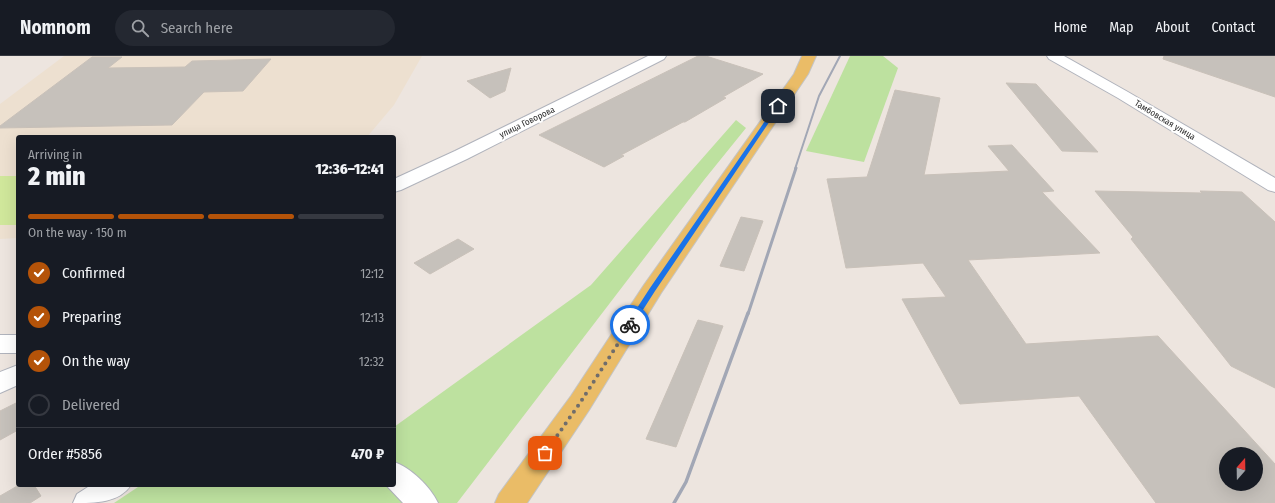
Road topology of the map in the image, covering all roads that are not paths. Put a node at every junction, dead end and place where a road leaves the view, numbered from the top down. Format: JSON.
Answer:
{"nodes":[{"id":1,"x":659,"y":56,"type":"edge"},
{"id":2,"x":809,"y":56,"type":"edge"},
{"id":3,"x":1054,"y":56,"type":"edge"},
{"id":4,"x":396,"y":185,"type":"edge"},
{"id":5,"x":1275,"y":186,"type":"edge"},
{"id":6,"x":0,"y":344,"type":"edge"},
{"id":7,"x":16,"y":344,"type":"edge"},
{"id":8,"x":16,"y":375,"type":"edge"},
{"id":9,"x":0,"y":383,"type":"edge"},
{"id":10,"x":396,"y":476,"type":"edge"},
{"id":11,"x":113,"y":487,"type":"edge"},
{"id":12,"x":88,"y":503,"type":"edge"},
{"id":13,"x":423,"y":503,"type":"edge"},
{"id":14,"x":510,"y":503,"type":"edge"}],
"edges":[{"from":1,"to":4,"type":"street","name":"улица Говорова"},
{"from":2,"to":14,"type":"main road"},
{"from":3,"to":5,"type":"street","name":"Тамбовская улица"},
{"from":6,"to":7,"type":"street"},
{"from":8,"to":9,"type":"street"},
{"from":10,"to":13,"type":"street"},
{"from":11,"to":12,"type":"street"}]}
